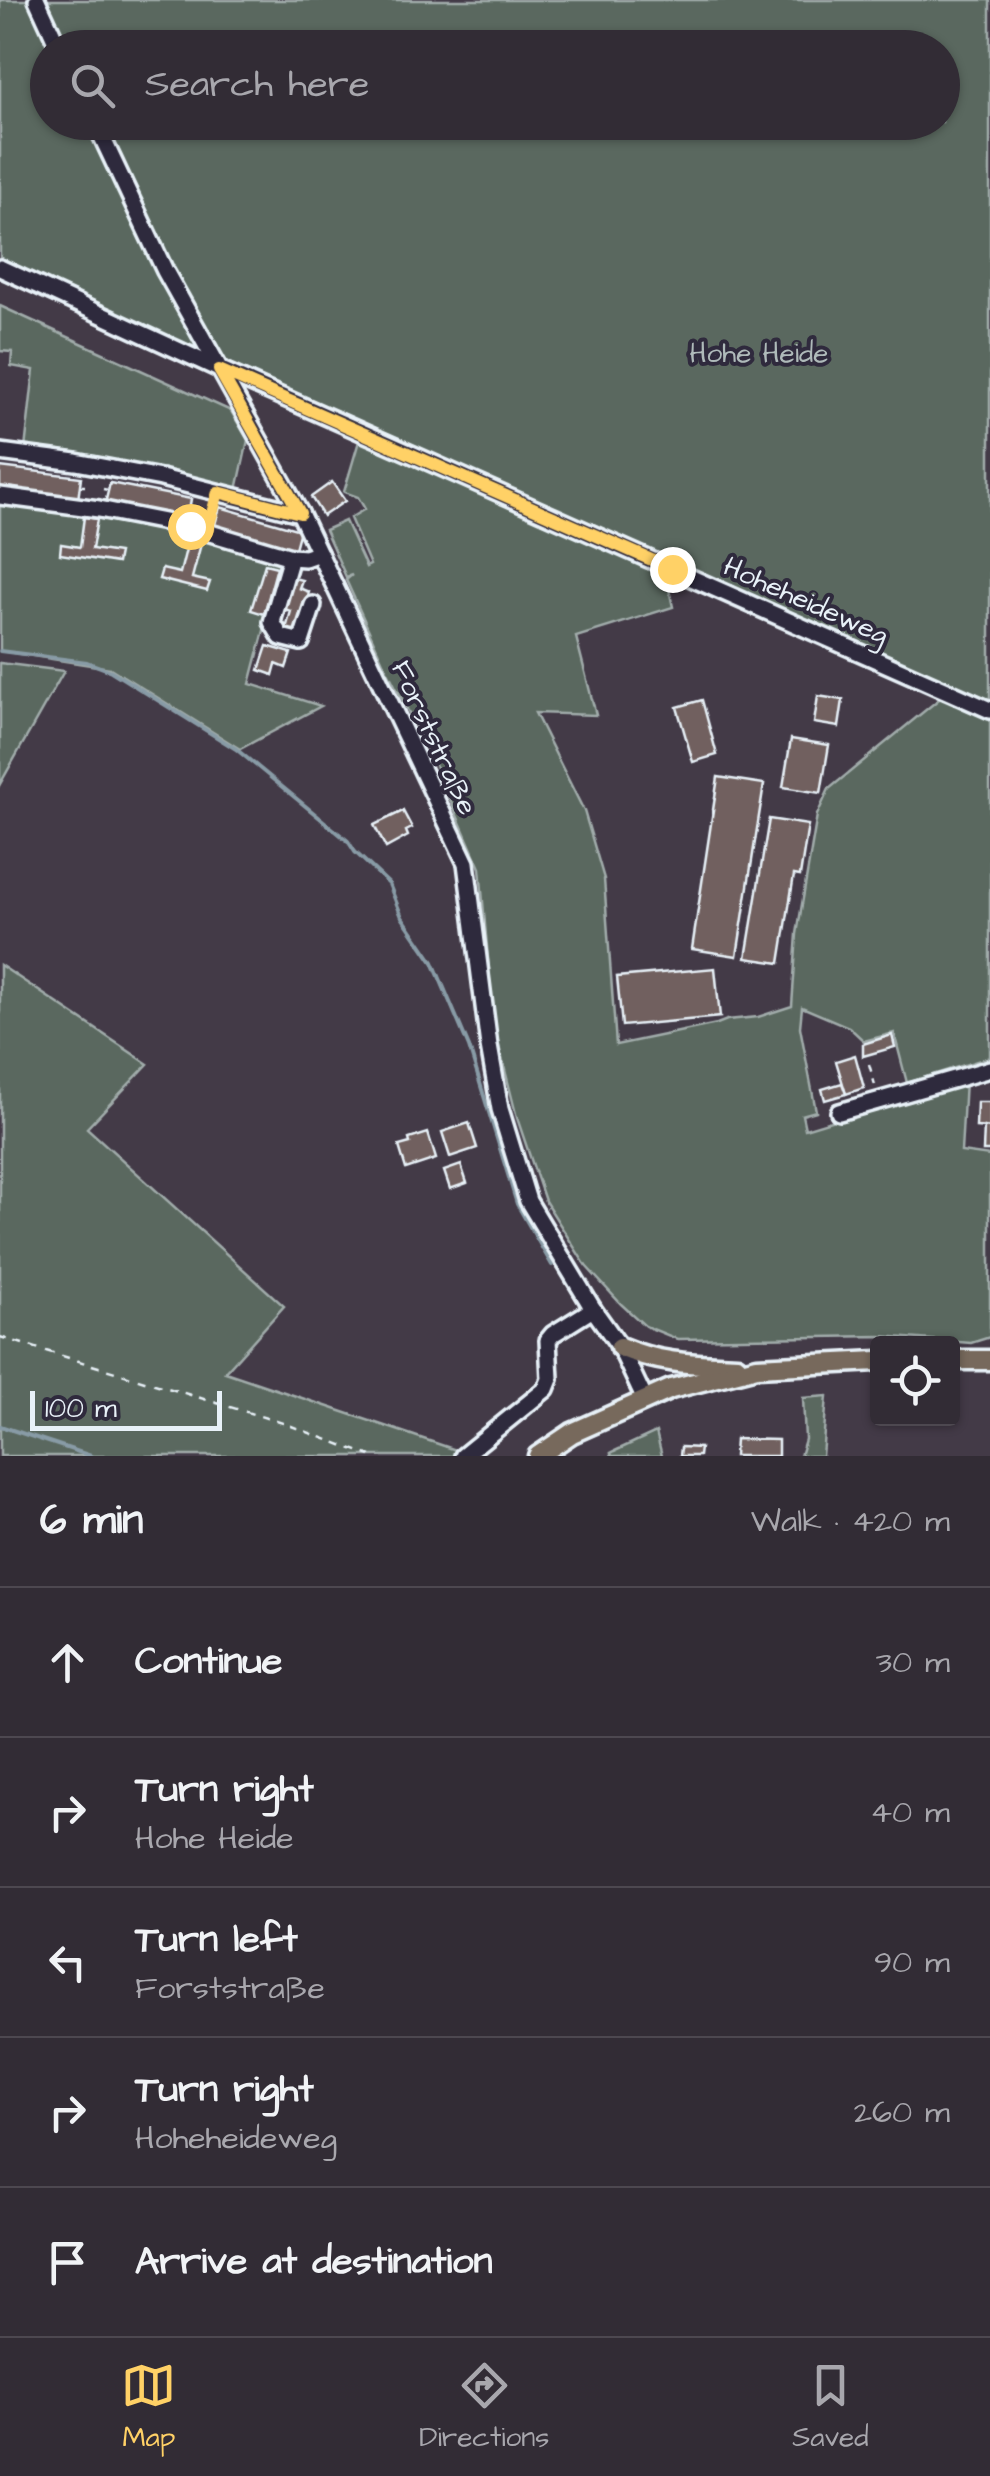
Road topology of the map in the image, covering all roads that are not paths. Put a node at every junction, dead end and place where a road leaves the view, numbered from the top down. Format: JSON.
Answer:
{"nodes":[{"id":1,"x":37,"y":0,"type":"edge"},
{"id":2,"x":51,"y":30,"type":"edge"},
{"id":3,"x":103,"y":140,"type":"edge"},
{"id":4,"x":0,"y":268,"type":"edge"},
{"id":5,"x":219,"y":370,"type":"junction"},
{"id":6,"x":0,"y":452,"type":"edge"},
{"id":7,"x":0,"y":496,"type":"edge"},
{"id":8,"x":300,"y":513,"type":"junction"},
{"id":9,"x":318,"y":553,"type":"junction"},
{"id":10,"x":291,"y":557,"type":"junction"},
{"id":11,"x":312,"y":605,"type":"dead end"},
{"id":12,"x":990,"y":710,"type":"edge"},
{"id":13,"x":990,"y":1069,"type":"edge"},
{"id":14,"x":839,"y":1112,"type":"dead end"},
{"id":15,"x":593,"y":1309,"type":"junction"},
{"id":16,"x":620,"y":1346,"type":"junction"},
{"id":17,"x":960,"y":1360,"type":"edge"},
{"id":18,"x":990,"y":1360,"type":"edge"},
{"id":19,"x":870,"y":1361,"type":"edge"},
{"id":20,"x":757,"y":1368,"type":"junction"},
{"id":21,"x":645,"y":1400,"type":"junction"},
{"id":22,"x":463,"y":1456,"type":"edge"},
{"id":23,"x":538,"y":1456,"type":"edge"}],
"edges":[{"from":1,"to":2,"type":"street"},
{"from":3,"to":5,"type":"street","name":"Forststraße"},
{"from":4,"to":5,"type":"street","name":"Hoheheideweg"},
{"from":5,"to":8,"type":"street","name":"Forststraße"},
{"from":5,"to":12,"type":"street","name":"Hoheheideweg"},
{"from":6,"to":8,"type":"street"},
{"from":7,"to":10,"type":"street"},
{"from":8,"to":9,"type":"street","name":"Forststraße"},
{"from":9,"to":10,"type":"street"},
{"from":9,"to":15,"type":"street","name":"Forststraße"},
{"from":10,"to":11,"type":"street"},
{"from":13,"to":14,"type":"street"},
{"from":15,"to":16,"type":"street","name":"Forststraße"},
{"from":15,"to":22,"type":"street"},
{"from":16,"to":20,"type":"main road"},
{"from":16,"to":21,"type":"street","name":"Forststraße"},
{"from":17,"to":18,"type":"main road"},
{"from":19,"to":20,"type":"main road"},
{"from":20,"to":21,"type":"main road"},
{"from":21,"to":23,"type":"main road"}]}
